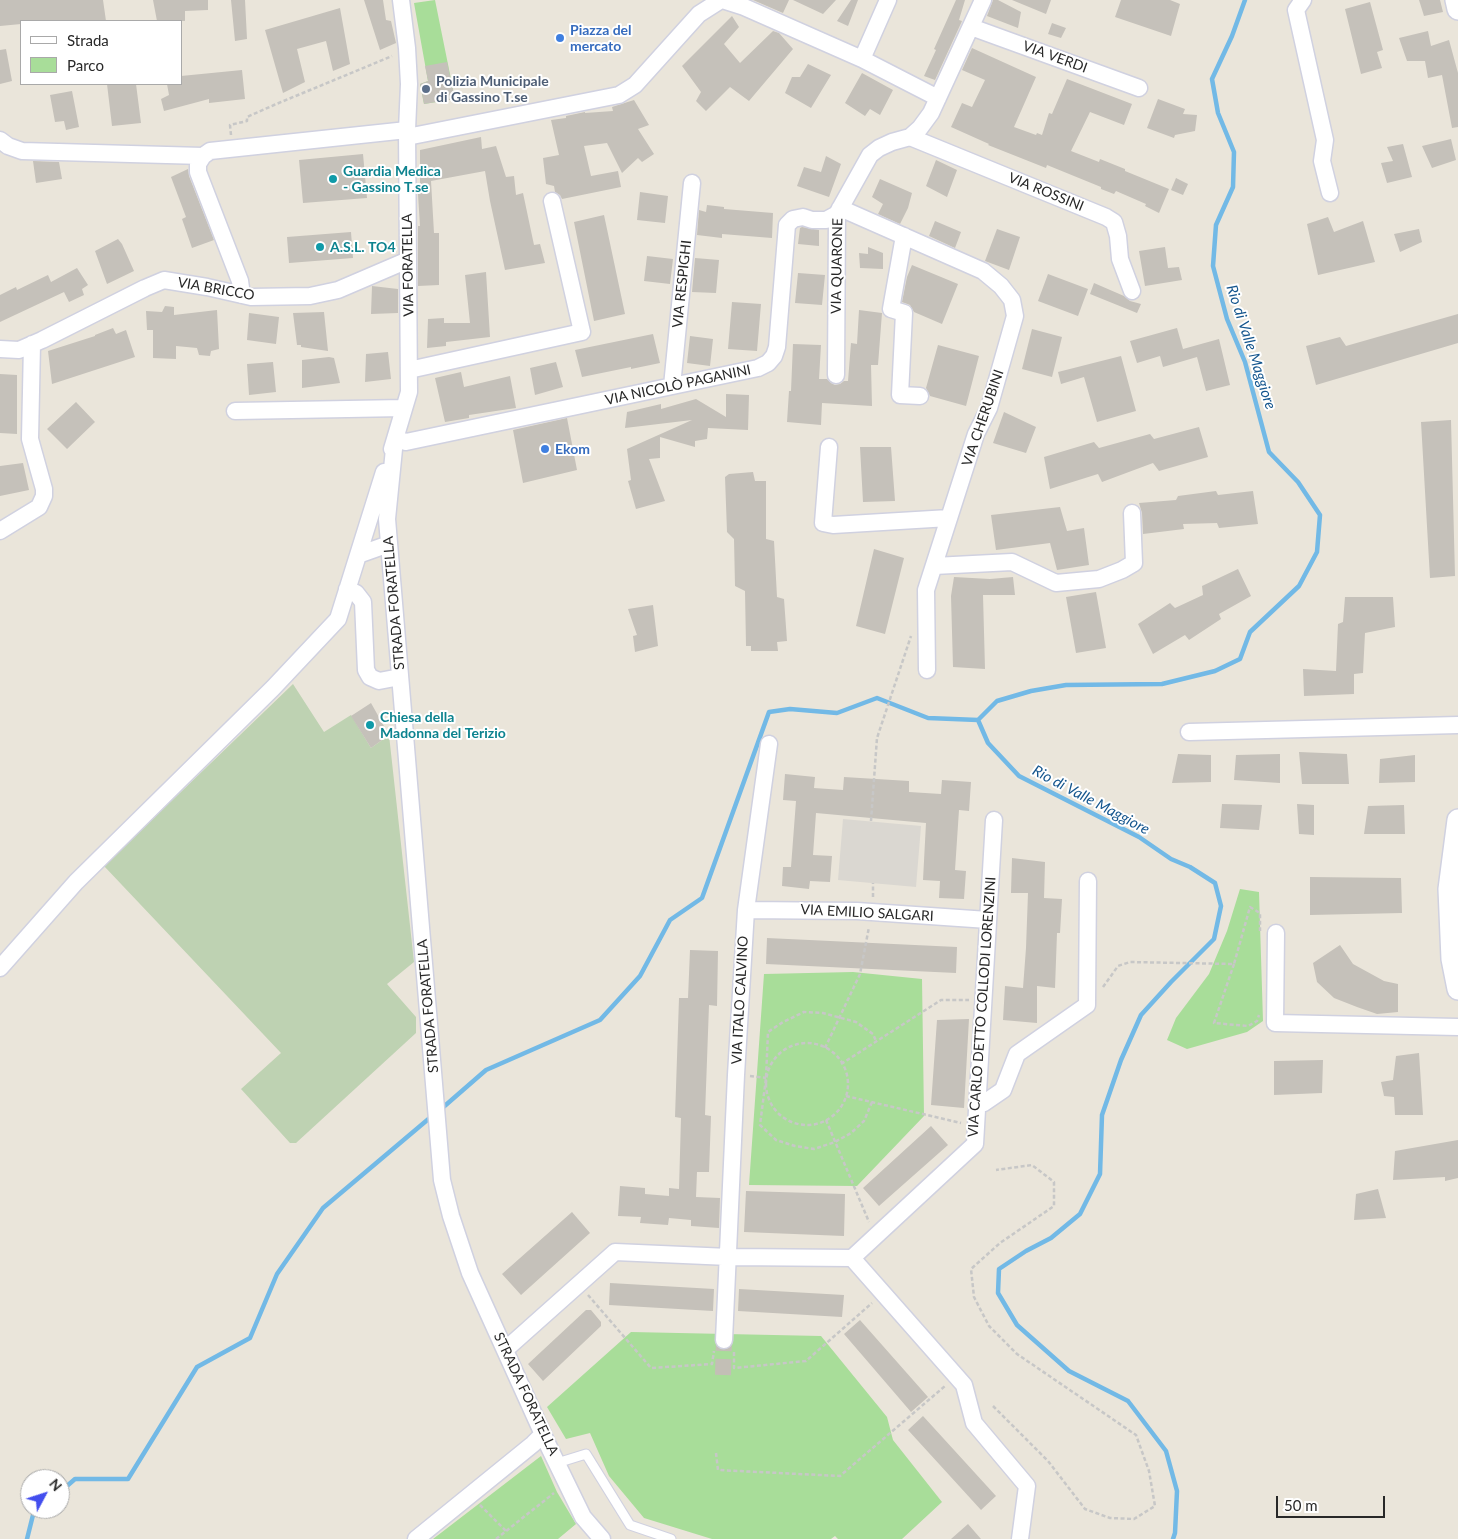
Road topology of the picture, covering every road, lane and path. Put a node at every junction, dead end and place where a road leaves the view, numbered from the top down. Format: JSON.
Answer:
{"nodes":[{"id":1,"x":401,"y":0,"type":"edge"},
{"id":2,"x":721,"y":0,"type":"edge"},
{"id":3,"x":888,"y":0,"type":"edge"},
{"id":4,"x":983,"y":0,"type":"edge"},
{"id":5,"x":1303,"y":0,"type":"edge"},
{"id":6,"x":1456,"y":0,"type":"edge"},
{"id":7,"x":1458,"y":9,"type":"edge"},
{"id":8,"x":971,"y":27,"type":"junction"},
{"id":9,"x":407,"y":48,"type":"junction"},
{"id":10,"x":862,"y":59,"type":"junction"},
{"id":11,"x":1138,"y":88,"type":"dead end"},
{"id":12,"x":938,"y":98,"type":"junction"},
{"id":13,"x":407,"y":134,"type":"junction"},
{"id":14,"x":910,"y":137,"type":"junction"},
{"id":15,"x":0,"y":140,"type":"edge"},
{"id":16,"x":232,"y":149,"type":"junction"},
{"id":17,"x":203,"y":156,"type":"junction"},
{"id":18,"x":692,"y":183,"type":"dead end"},
{"id":19,"x":1330,"y":193,"type":"dead end"},
{"id":20,"x":552,"y":201,"type":"dead end"},
{"id":21,"x":838,"y":211,"type":"junction"},
{"id":22,"x":904,"y":236,"type":"junction"},
{"id":23,"x":408,"y":260,"type":"junction"},
{"id":24,"x":1132,"y":291,"type":"dead end"},
{"id":25,"x":242,"y":295,"type":"junction"},
{"id":26,"x":32,"y":344,"type":"junction"},
{"id":27,"x":0,"y":350,"type":"edge"},
{"id":28,"x":409,"y":370,"type":"junction"},
{"id":29,"x":836,"y":375,"type":"dead end"},
{"id":30,"x":672,"y":386,"type":"junction"},
{"id":31,"x":920,"y":396,"type":"dead end"},
{"id":32,"x":404,"y":408,"type":"junction"},
{"id":33,"x":236,"y":410,"type":"dead end"},
{"id":34,"x":395,"y":439,"type":"junction"},
{"id":35,"x":829,"y":447,"type":"dead end"},
{"id":36,"x":1132,"y":513,"type":"dead end"},
{"id":37,"x":949,"y":518,"type":"junction"},
{"id":38,"x":387,"y":519,"type":"junction"},
{"id":39,"x":366,"y":529,"type":"junction"},
{"id":40,"x":0,"y":531,"type":"edge"},
{"id":41,"x":389,"y":544,"type":"junction"},
{"id":42,"x":358,"y":555,"type":"junction"},
{"id":43,"x":934,"y":566,"type":"junction"},
{"id":44,"x":347,"y":589,"type":"junction"},
{"id":45,"x":927,"y":670,"type":"dead end"},
{"id":46,"x":400,"y":677,"type":"junction"},
{"id":47,"x":892,"y":693,"type":"dead end"},
{"id":48,"x":1458,"y":724,"type":"edge"},
{"id":49,"x":1189,"y":732,"type":"dead end"},
{"id":50,"x":769,"y":744,"type":"dead end"},
{"id":51,"x":994,"y":820,"type":"dead end"},
{"id":52,"x":1458,"y":820,"type":"edge"},
{"id":53,"x":871,"y":821,"type":"dead end"},
{"id":54,"x":1088,"y":880,"type":"dead end"},
{"id":55,"x":873,"y":883,"type":"dead end"},
{"id":56,"x":746,"y":910,"type":"junction"},
{"id":57,"x":872,"y":912,"type":"junction"},
{"id":58,"x":988,"y":920,"type":"junction"},
{"id":59,"x":1268,"y":932,"type":"joint"},
{"id":60,"x":1234,"y":964,"type":"junction"},
{"id":61,"x":0,"y":968,"type":"edge"},
{"id":62,"x":1102,"y":989,"type":"dead end"},
{"id":63,"x":1458,"y":989,"type":"edge"},
{"id":64,"x":983,"y":1000,"type":"junction"},
{"id":65,"x":1261,"y":1010,"type":"dead end"},
{"id":66,"x":839,"y":1017,"type":"junction"},
{"id":67,"x":1458,"y":1027,"type":"edge"},
{"id":68,"x":876,"y":1041,"type":"junction"},
{"id":69,"x":825,"y":1048,"type":"junction"},
{"id":70,"x":842,"y":1064,"type":"junction"},
{"id":71,"x":766,"y":1078,"type":"junction"},
{"id":72,"x":846,"y":1096,"type":"junction"},
{"id":73,"x":872,"y":1102,"type":"junction"},
{"id":74,"x":977,"y":1105,"type":"junction"},
{"id":75,"x":826,"y":1120,"type":"junction"},
{"id":76,"x":976,"y":1126,"type":"junction"},
{"id":77,"x":835,"y":1142,"type":"junction"},
{"id":78,"x":996,"y":1170,"type":"dead end"},
{"id":79,"x":875,"y":1237,"type":"junction"},
{"id":80,"x":728,"y":1257,"type":"junction"},
{"id":81,"x":852,"y":1258,"type":"junction"},
{"id":82,"x":579,"y":1284,"type":"junction"},
{"id":83,"x":883,"y":1294,"type":"junction"},
{"id":84,"x":724,"y":1340,"type":"tunnel mouth"},
{"id":85,"x":505,"y":1350,"type":"junction"},
{"id":86,"x":712,"y":1364,"type":"dead end"},
{"id":87,"x":734,"y":1368,"type":"dead end"},
{"id":88,"x":956,"y":1376,"type":"junction"},
{"id":89,"x":993,"y":1406,"type":"dead end"},
{"id":90,"x":538,"y":1439,"type":"junction"},
{"id":91,"x":716,"y":1452,"type":"dead end"},
{"id":92,"x":557,"y":1463,"type":"junction"},
{"id":93,"x":567,"y":1483,"type":"junction"},
{"id":94,"x":470,"y":1495,"type":"junction"},
{"id":95,"x":506,"y":1531,"type":"junction"},
{"id":96,"x":416,"y":1539,"type":"edge"},
{"id":97,"x":496,"y":1539,"type":"edge"},
{"id":98,"x":602,"y":1539,"type":"edge"},
{"id":99,"x":672,"y":1539,"type":"edge"},
{"id":100,"x":1020,"y":1539,"type":"edge"}],
"edges":[{"from":1,"to":9,"type":"street","name":"VIA FORATELLA"},
{"from":2,"to":10,"type":"street"},
{"from":2,"to":13,"type":"street"},
{"from":3,"to":10,"type":"street"},
{"from":4,"to":8,"type":"street","name":"VIA QUARONE"},
{"from":5,"to":19,"type":"street"},
{"from":6,"to":7,"type":"street"},
{"from":8,"to":11,"type":"street","name":"VIA VERDI"},
{"from":8,"to":12,"type":"street","name":"VIA QUARONE"},
{"from":9,"to":13,"type":"street","name":"VIA FORATELLA"},
{"from":9,"to":16,"type":"path"},
{"from":10,"to":12,"type":"street"},
{"from":12,"to":14,"type":"street","name":"VIA QUARONE"},
{"from":13,"to":16,"type":"street"},
{"from":13,"to":23,"type":"street","name":"VIA FORATELLA"},
{"from":14,"to":21,"type":"street","name":"VIA QUARONE"},
{"from":14,"to":24,"type":"street","name":"VIA ROSSINI"},
{"from":15,"to":17,"type":"street"},
{"from":16,"to":17,"type":"street"},
{"from":17,"to":25,"type":"street"},
{"from":18,"to":30,"type":"street","name":"VIA RESPIGHI"},
{"from":20,"to":28,"type":"street"},
{"from":21,"to":22,"type":"street","name":"VIA CHERUBINI"},
{"from":21,"to":29,"type":"street","name":"VIA QUARONE"},
{"from":21,"to":30,"type":"street","name":"VIA NICOLÒ PAGANINI"},
{"from":22,"to":31,"type":"street"},
{"from":22,"to":37,"type":"street","name":"VIA CHERUBINI"},
{"from":23,"to":25,"type":"street","name":"VIA BRICCO"},
{"from":23,"to":28,"type":"street","name":"VIA FORATELLA"},
{"from":25,"to":26,"type":"street","name":"VIA BRICCO"},
{"from":26,"to":27,"type":"street","name":"VIA BRICCO"},
{"from":26,"to":40,"type":"street"},
{"from":28,"to":32,"type":"street","name":"VIA FORATELLA"},
{"from":30,"to":34,"type":"street","name":"VIA NICOLÒ PAGANINI"},
{"from":32,"to":33,"type":"street"},
{"from":32,"to":34,"type":"street","name":"VIA FORATELLA"},
{"from":34,"to":38,"type":"street","name":"STRADA FORATELLA"},
{"from":34,"to":39,"type":"street"},
{"from":35,"to":37,"type":"street"},
{"from":36,"to":43,"type":"street"},
{"from":37,"to":43,"type":"street","name":"VIA CHERUBINI"},
{"from":38,"to":39,"type":"street"},
{"from":38,"to":41,"type":"street","name":"STRADA FORATELLA"},
{"from":39,"to":42,"type":"street"},
{"from":41,"to":42,"type":"street"},
{"from":41,"to":46,"type":"street","name":"STRADA FORATELLA"},
{"from":42,"to":44,"type":"street"},
{"from":43,"to":45,"type":"street","name":"VIA CHERUBINI"},
{"from":44,"to":46,"type":"street"},
{"from":44,"to":61,"type":"street"},
{"from":46,"to":85,"type":"street","name":"STRADA FORATELLA"},
{"from":47,"to":53,"type":"path"},
{"from":48,"to":49,"type":"street"},
{"from":50,"to":56,"type":"street","name":"VIA ITALO CALVINO"},
{"from":51,"to":58,"type":"street","name":"VIA CARLO DETTO COLLODI LORENZINI"},
{"from":52,"to":63,"type":"street"},
{"from":54,"to":74,"type":"street"},
{"from":55,"to":57,"type":"path"},
{"from":56,"to":57,"type":"street","name":"VIA EMILIO SALGARI"},
{"from":56,"to":80,"type":"street","name":"VIA ITALO CALVINO"},
{"from":57,"to":58,"type":"street","name":"VIA EMILIO SALGARI"},
{"from":57,"to":66,"type":"path"},
{"from":58,"to":64,"type":"street","name":"VIA CARLO DETTO COLLODI LORENZINI"},
{"from":59,"to":60,"type":"path"},
{"from":59,"to":67,"type":"street"},
{"from":60,"to":62,"type":"path"},
{"from":60,"to":65,"type":"path"},
{"from":64,"to":68,"type":"path"},
{"from":64,"to":74,"type":"street","name":"VIA CARLO DETTO COLLODI LORENZINI"},
{"from":66,"to":68,"type":"path"},
{"from":66,"to":69,"type":"path"},
{"from":66,"to":71,"type":"path"},
{"from":68,"to":70,"type":"path"},
{"from":69,"to":70,"type":"path"},
{"from":69,"to":71,"type":"path"},
{"from":70,"to":72,"type":"path"},
{"from":71,"to":75,"type":"path"},
{"from":71,"to":77,"type":"path"},
{"from":72,"to":73,"type":"path"},
{"from":72,"to":75,"type":"path"},
{"from":73,"to":76,"type":"path"},
{"from":73,"to":77,"type":"path"},
{"from":74,"to":76,"type":"street","name":"VIA CARLO DETTO COLLODI LORENZINI"},
{"from":75,"to":77,"type":"path"},
{"from":76,"to":79,"type":"street","name":"VIA CARLO DETTO COLLODI LORENZINI"},
{"from":77,"to":79,"type":"path"},
{"from":78,"to":89,"type":"path"},
{"from":79,"to":81,"type":"street","name":"VIA CARLO DETTO COLLODI LORENZINI"},
{"from":80,"to":81,"type":"street"},
{"from":80,"to":82,"type":"street"},
{"from":80,"to":84,"type":"street","name":"VIA ITALO CALVINO"},
{"from":81,"to":83,"type":"street"},
{"from":82,"to":85,"type":"street"},
{"from":82,"to":86,"type":"path"},
{"from":83,"to":87,"type":"path"},
{"from":83,"to":88,"type":"street"},
{"from":85,"to":90,"type":"street","name":"STRADA FORATELLA"},
{"from":88,"to":91,"type":"path"},
{"from":88,"to":100,"type":"street"},
{"from":90,"to":92,"type":"street","name":"STRADA FORATELLA"},
{"from":90,"to":94,"type":"street"},
{"from":92,"to":93,"type":"street","name":"STRADA FORATELLA"},
{"from":92,"to":99,"type":"lane"},
{"from":93,"to":95,"type":"path"},
{"from":93,"to":98,"type":"street","name":"STRADA FORATELLA"},
{"from":94,"to":95,"type":"path"},
{"from":94,"to":96,"type":"street"},
{"from":95,"to":97,"type":"path"}]}
